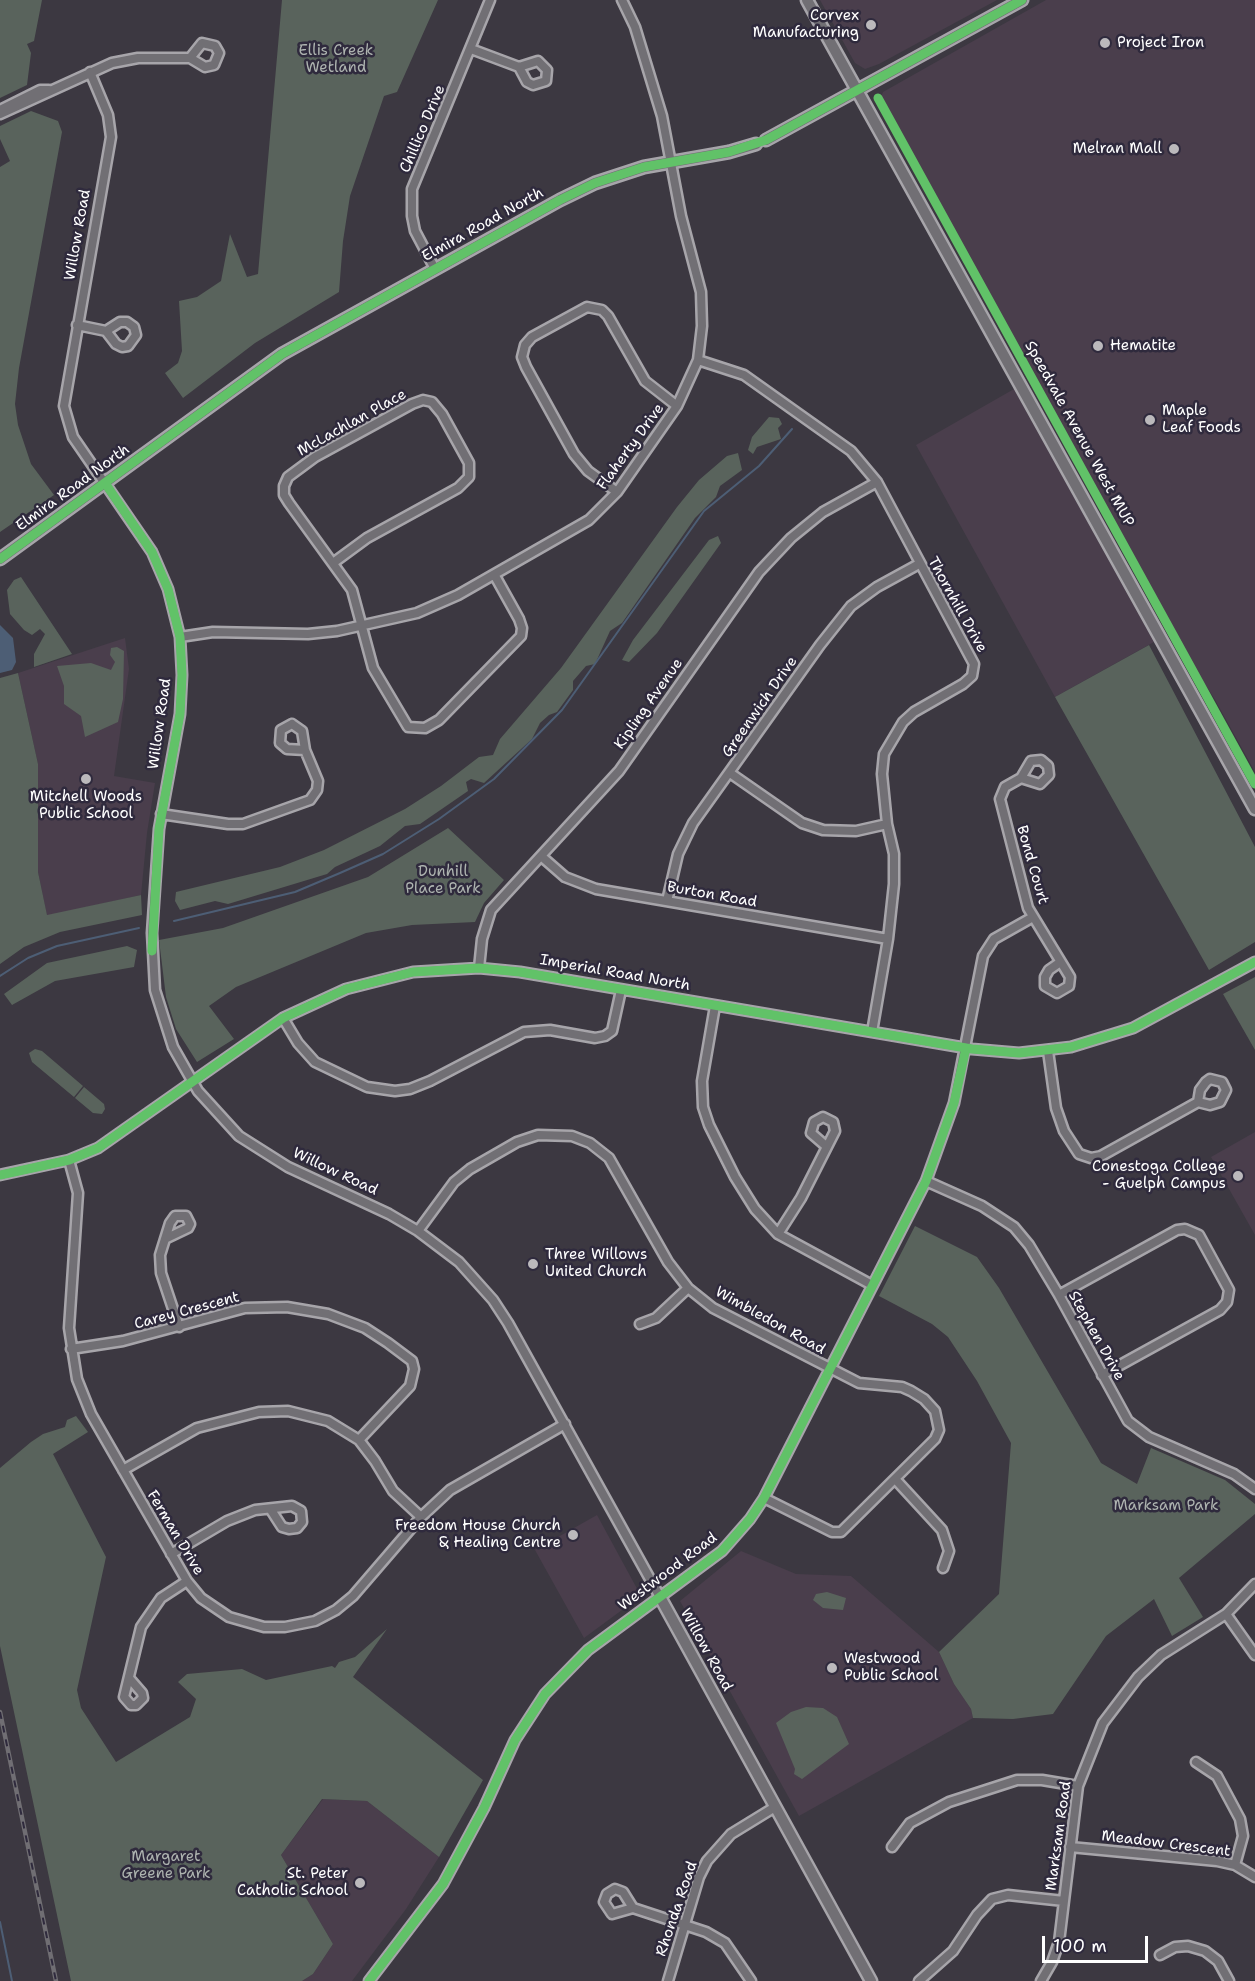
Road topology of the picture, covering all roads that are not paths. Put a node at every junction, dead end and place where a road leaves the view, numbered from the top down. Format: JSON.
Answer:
{"nodes":[{"id":1,"x":490,"y":0,"type":"edge"},
{"id":2,"x":622,"y":0,"type":"edge"},
{"id":3,"x":807,"y":0,"type":"edge"},
{"id":4,"x":1022,"y":0,"type":"edge"},
{"id":5,"x":471,"y":49,"type":"junction"},
{"id":6,"x":190,"y":58,"type":"dead end"},
{"id":7,"x":519,"y":67,"type":"dead end"},
{"id":8,"x":90,"y":72,"type":"junction"},
{"id":9,"x":857,"y":89,"type":"junction"},
{"id":10,"x":0,"y":112,"type":"edge"},
{"id":11,"x":671,"y":163,"type":"junction"},
{"id":12,"x":435,"y":269,"type":"junction"},
{"id":13,"x":77,"y":325,"type":"junction"},
{"id":14,"x":106,"y":331,"type":"dead end"},
{"id":15,"x":698,"y":360,"type":"junction"},
{"id":16,"x":678,"y":406,"type":"junction"},
{"id":17,"x":877,"y":482,"type":"junction"},
{"id":18,"x":105,"y":483,"type":"junction"},
{"id":19,"x":617,"y":492,"type":"junction"},
{"id":20,"x":0,"y":559,"type":"edge"},
{"id":21,"x":333,"y":563,"type":"junction"},
{"id":22,"x":919,"y":564,"type":"junction"},
{"id":23,"x":495,"y":576,"type":"junction"},
{"id":24,"x":361,"y":627,"type":"junction"},
{"id":25,"x":180,"y":637,"type":"junction"},
{"id":26,"x":305,"y":750,"type":"dead end"},
{"id":27,"x":730,"y":773,"type":"junction"},
{"id":28,"x":1021,"y":778,"type":"dead end"},
{"id":29,"x":1255,"y":809,"type":"edge"},
{"id":30,"x":161,"y":814,"type":"junction"},
{"id":31,"x":887,"y":824,"type":"junction"},
{"id":32,"x":541,"y":856,"type":"junction"},
{"id":33,"x":667,"y":901,"type":"junction"},
{"id":34,"x":1033,"y":917,"type":"junction"},
{"id":35,"x":888,"y":939,"type":"junction"},
{"id":36,"x":1255,"y":962,"type":"edge"},
{"id":37,"x":1059,"y":963,"type":"dead end"},
{"id":38,"x":480,"y":968,"type":"junction"},
{"id":39,"x":621,"y":990,"type":"junction"},
{"id":40,"x":715,"y":1006,"type":"junction"},
{"id":41,"x":284,"y":1018,"type":"junction"},
{"id":42,"x":872,"y":1032,"type":"junction"},
{"id":43,"x":966,"y":1048,"type":"junction"},
{"id":44,"x":1048,"y":1050,"type":"junction"},
{"id":45,"x":193,"y":1082,"type":"junction"},
{"id":46,"x":1198,"y":1102,"type":"dead end"},
{"id":47,"x":826,"y":1146,"type":"dead end"},
{"id":48,"x":69,"y":1160,"type":"junction"},
{"id":49,"x":0,"y":1175,"type":"edge"},
{"id":50,"x":926,"y":1181,"type":"junction"},
{"id":51,"x":418,"y":1231,"type":"junction"},
{"id":52,"x":778,"y":1234,"type":"junction"},
{"id":53,"x":165,"y":1239,"type":"dead end"},
{"id":54,"x":872,"y":1285,"type":"junction"},
{"id":55,"x":688,"y":1288,"type":"junction"},
{"id":56,"x":1059,"y":1295,"type":"junction"},
{"id":57,"x":640,"y":1324,"type":"dead end"},
{"id":58,"x":179,"y":1327,"type":"junction"},
{"id":59,"x":71,"y":1349,"type":"junction"},
{"id":60,"x":830,"y":1369,"type":"junction"},
{"id":61,"x":1102,"y":1375,"type":"junction"},
{"id":62,"x":565,"y":1424,"type":"junction"},
{"id":63,"x":359,"y":1440,"type":"junction"},
{"id":64,"x":123,"y":1470,"type":"junction"},
{"id":65,"x":896,"y":1480,"type":"junction"},
{"id":66,"x":1255,"y":1489,"type":"edge"},
{"id":67,"x":764,"y":1498,"type":"junction"},
{"id":68,"x":272,"y":1510,"type":"dead end"},
{"id":69,"x":421,"y":1517,"type":"junction"},
{"id":70,"x":171,"y":1554,"type":"junction"},
{"id":71,"x":943,"y":1568,"type":"dead end"},
{"id":72,"x":187,"y":1581,"type":"junction"},
{"id":73,"x":1255,"y":1584,"type":"edge"},
{"id":74,"x":660,"y":1598,"type":"junction"},
{"id":75,"x":1226,"y":1614,"type":"junction"},
{"id":76,"x":1255,"y":1655,"type":"edge"},
{"id":77,"x":129,"y":1678,"type":"dead end"},
{"id":78,"x":1196,"y":1762,"type":"dead end"},
{"id":79,"x":1078,"y":1786,"type":"junction"},
{"id":80,"x":775,"y":1807,"type":"junction"},
{"id":81,"x":892,"y":1847,"type":"dead end"},
{"id":82,"x":1070,"y":1847,"type":"junction"},
{"id":83,"x":1236,"y":1865,"type":"junction"},
{"id":84,"x":1255,"y":1877,"type":"edge"},
{"id":85,"x":1064,"y":1901,"type":"junction"},
{"id":86,"x":633,"y":1908,"type":"dead end"},
{"id":87,"x":685,"y":1924,"type":"junction"},
{"id":88,"x":1160,"y":1955,"type":"dead end"},
{"id":89,"x":369,"y":1981,"type":"edge"},
{"id":90,"x":668,"y":1981,"type":"edge"},
{"id":91,"x":751,"y":1981,"type":"edge"},
{"id":92,"x":871,"y":1981,"type":"edge"},
{"id":93,"x":919,"y":1981,"type":"edge"},
{"id":94,"x":1041,"y":1981,"type":"edge"},
{"id":95,"x":1229,"y":1981,"type":"edge"}],
"edges":[{"from":1,"to":5,"type":"street","name":"Chillico Drive"},
{"from":2,"to":11,"type":"street","name":"Flaherty Drive"},
{"from":3,"to":9,"type":"main road"},
{"from":4,"to":9,"type":"main road","name":"Elmira Road North"},
{"from":5,"to":7,"type":"street"},
{"from":5,"to":12,"type":"street","name":"Chillico Drive"},
{"from":6,"to":8,"type":"street"},
{"from":8,"to":10,"type":"street"},
{"from":8,"to":13,"type":"street","name":"Willow Road"},
{"from":9,"to":11,"type":"main road","name":"Elmira Road North"},
{"from":9,"to":29,"type":"main road"},
{"from":11,"to":12,"type":"main road","name":"Elmira Road North"},
{"from":11,"to":15,"type":"street","name":"Flaherty Drive"},
{"from":12,"to":18,"type":"main road","name":"Elmira Road North"},
{"from":13,"to":14,"type":"street"},
{"from":13,"to":18,"type":"street","name":"Willow Road"},
{"from":15,"to":16,"type":"street","name":"Flaherty Drive"},
{"from":15,"to":17,"type":"street","name":"Thornhill Drive"},
{"from":16,"to":19,"type":"street","name":"Flaherty Drive"},
{"from":16,"to":19,"type":"street"},
{"from":17,"to":22,"type":"street","name":"Thornhill Drive"},
{"from":17,"to":32,"type":"street","name":"Kipling Avenue"},
{"from":18,"to":20,"type":"main road","name":"Elmira Road North"},
{"from":18,"to":25,"type":"street","name":"Willow Road"},
{"from":19,"to":23,"type":"street","name":"Flaherty Drive"},
{"from":21,"to":21,"type":"street","name":"McLachlan Place"},
{"from":21,"to":24,"type":"street","name":"McLachlan Place"},
{"from":22,"to":27,"type":"street","name":"Greenwich Drive"},
{"from":22,"to":31,"type":"street","name":"Thornhill Drive"},
{"from":23,"to":24,"type":"street","name":"Flaherty Drive"},
{"from":23,"to":24,"type":"street","name":"McLachlan Place"},
{"from":24,"to":25,"type":"street","name":"Flaherty Drive"},
{"from":25,"to":30,"type":"street","name":"Willow Road"},
{"from":26,"to":30,"type":"street"},
{"from":27,"to":31,"type":"street"},
{"from":27,"to":33,"type":"street","name":"Greenwich Drive"},
{"from":28,"to":34,"type":"street","name":"Bond Court"},
{"from":30,"to":45,"type":"street","name":"Willow Road"},
{"from":31,"to":35,"type":"street","name":"Thornhill Drive"},
{"from":32,"to":33,"type":"street","name":"Burton Road"},
{"from":32,"to":38,"type":"street","name":"Kipling Avenue"},
{"from":33,"to":35,"type":"street","name":"Burton Road"},
{"from":34,"to":37,"type":"street","name":"Bond Court"},
{"from":34,"to":43,"type":"street","name":"Westwood Road"},
{"from":35,"to":42,"type":"street","name":"Thornhill Drive"},
{"from":36,"to":44,"type":"street","name":"Imperial Road North"},
{"from":38,"to":39,"type":"street","name":"Imperial Road North"},
{"from":38,"to":41,"type":"street","name":"Imperial Road North"},
{"from":39,"to":40,"type":"street","name":"Imperial Road North"},
{"from":39,"to":41,"type":"street"},
{"from":40,"to":42,"type":"street","name":"Imperial Road North"},
{"from":40,"to":52,"type":"street"},
{"from":41,"to":45,"type":"street","name":"Imperial Road North"},
{"from":42,"to":43,"type":"street","name":"Imperial Road North"},
{"from":43,"to":44,"type":"street","name":"Imperial Road North"},
{"from":43,"to":50,"type":"street","name":"Westwood Road"},
{"from":44,"to":46,"type":"street"},
{"from":45,"to":48,"type":"street","name":"Imperial Road North"},
{"from":45,"to":51,"type":"street","name":"Willow Road"},
{"from":47,"to":52,"type":"street"},
{"from":48,"to":49,"type":"street","name":"Imperial Road North"},
{"from":48,"to":59,"type":"street","name":"Ferman Drive"},
{"from":50,"to":54,"type":"street","name":"Westwood Road"},
{"from":50,"to":56,"type":"street","name":"Stephen Drive"},
{"from":51,"to":55,"type":"street","name":"Wimbledon Road"},
{"from":51,"to":62,"type":"street","name":"Willow Road"},
{"from":52,"to":54,"type":"street"},
{"from":53,"to":58,"type":"street"},
{"from":54,"to":60,"type":"street","name":"Westwood Road"},
{"from":55,"to":57,"type":"street"},
{"from":55,"to":60,"type":"street","name":"Wimbledon Road"},
{"from":56,"to":61,"type":"street","name":"Stephen Drive"},
{"from":56,"to":61,"type":"street"},
{"from":58,"to":59,"type":"street","name":"Carey Crescent"},
{"from":58,"to":63,"type":"street","name":"Carey Crescent"},
{"from":59,"to":64,"type":"street","name":"Ferman Drive"},
{"from":60,"to":65,"type":"street","name":"Wimbledon Road"},
{"from":60,"to":67,"type":"street","name":"Westwood Road"},
{"from":61,"to":66,"type":"street","name":"Stephen Drive"},
{"from":62,"to":69,"type":"street","name":"Ferman Drive"},
{"from":62,"to":74,"type":"street","name":"Willow Road"},
{"from":63,"to":64,"type":"street"},
{"from":63,"to":69,"type":"street"},
{"from":64,"to":70,"type":"street","name":"Ferman Drive"},
{"from":65,"to":67,"type":"street","name":"Wimbledon Road"},
{"from":65,"to":71,"type":"street"},
{"from":67,"to":74,"type":"street","name":"Westwood Road"},
{"from":68,"to":70,"type":"street"},
{"from":69,"to":72,"type":"street","name":"Ferman Drive"},
{"from":70,"to":72,"type":"street","name":"Ferman Drive"},
{"from":72,"to":77,"type":"street"},
{"from":73,"to":75,"type":"street","name":"Marksam Road"},
{"from":74,"to":80,"type":"main road","name":"Willow Road"},
{"from":74,"to":89,"type":"street","name":"Westwood Road"},
{"from":75,"to":76,"type":"street"},
{"from":75,"to":79,"type":"street","name":"Marksam Road"},
{"from":78,"to":83,"type":"street"},
{"from":79,"to":81,"type":"street"},
{"from":79,"to":82,"type":"street","name":"Marksam Road"},
{"from":80,"to":87,"type":"street","name":"Rhonda Road"},
{"from":80,"to":92,"type":"main road","name":"Willow Road"},
{"from":82,"to":83,"type":"street","name":"Meadow Crescent"},
{"from":82,"to":85,"type":"street","name":"Marksam Road"},
{"from":83,"to":84,"type":"street","name":"Meadow Crescent"},
{"from":85,"to":93,"type":"street"},
{"from":85,"to":94,"type":"street","name":"Marksam Road"},
{"from":86,"to":87,"type":"street"},
{"from":87,"to":90,"type":"street","name":"Rhonda Road"},
{"from":87,"to":91,"type":"street"},
{"from":88,"to":95,"type":"street"}]}
